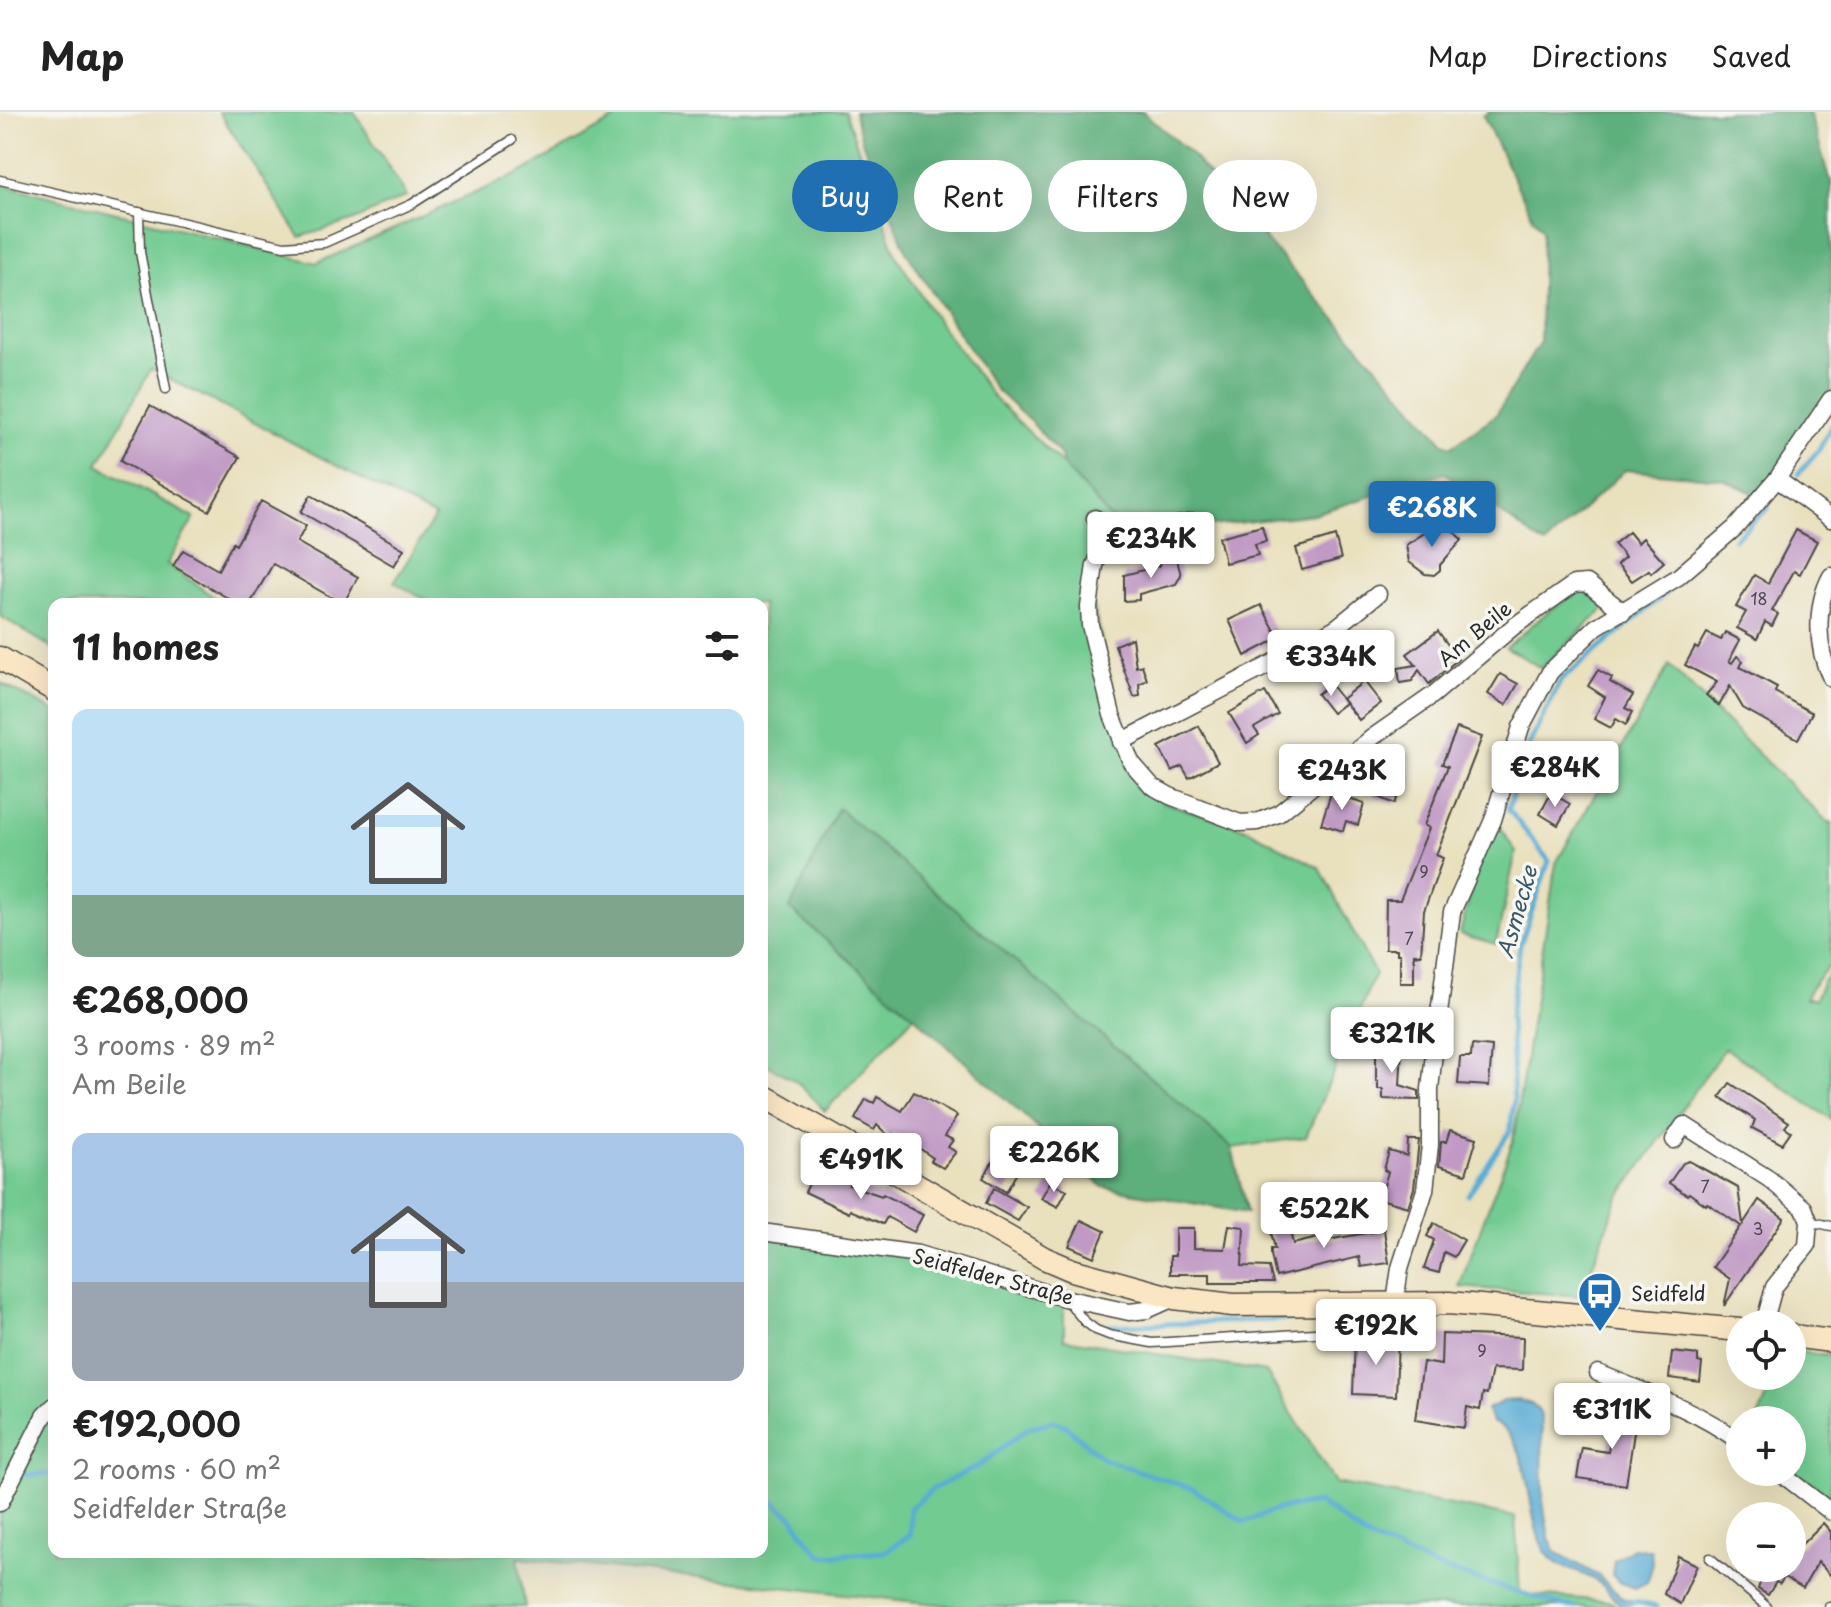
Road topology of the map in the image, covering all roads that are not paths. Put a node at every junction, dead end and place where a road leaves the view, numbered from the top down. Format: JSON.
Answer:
{"nodes":[{"id":1,"x":512,"y":140,"type":"dead end"},
{"id":2,"x":0,"y":180,"type":"edge"},
{"id":3,"x":139,"y":212,"type":"junction"},
{"id":4,"x":166,"y":389,"type":"dead end"},
{"id":5,"x":1831,"y":399,"type":"edge"},
{"id":6,"x":1777,"y":479,"type":"junction"},
{"id":7,"x":1095,"y":518,"type":"dead end"},
{"id":8,"x":1831,"y":519,"type":"edge"},
{"id":9,"x":1192,"y":522,"type":"dead end"},
{"id":10,"x":1108,"y":544,"type":"junction"},
{"id":11,"x":1831,"y":576,"type":"edge"},
{"id":12,"x":1378,"y":594,"type":"dead end"},
{"id":13,"x":1623,"y":612,"type":"junction"},
{"id":14,"x":0,"y":658,"type":"edge"},
{"id":15,"x":1831,"y":678,"type":"edge"},
{"id":16,"x":48,"y":686,"type":"edge"},
{"id":17,"x":1121,"y":742,"type":"junction"},
{"id":18,"x":768,"y":1098,"type":"edge"},
{"id":19,"x":1674,"y":1140,"type":"dead end"},
{"id":20,"x":1809,"y":1221,"type":"junction"},
{"id":21,"x":1831,"y":1226,"type":"edge"},
{"id":22,"x":768,"y":1233,"type":"edge"},
{"id":23,"x":1064,"y":1298,"type":"junction"},
{"id":24,"x":1174,"y":1298,"type":"junction"},
{"id":25,"x":1395,"y":1303,"type":"junction"},
{"id":26,"x":1449,"y":1303,"type":"junction"},
{"id":27,"x":1768,"y":1310,"type":"edge"},
{"id":28,"x":1726,"y":1329,"type":"edge"},
{"id":29,"x":1806,"y":1338,"type":"edge"},
{"id":30,"x":1831,"y":1341,"type":"edge"},
{"id":31,"x":1598,"y":1373,"type":"dead end"},
{"id":32,"x":48,"y":1412,"type":"edge"},
{"id":33,"x":1726,"y":1432,"type":"edge"},
{"id":34,"x":1797,"y":1486,"type":"edge"},
{"id":35,"x":0,"y":1503,"type":"edge"},
{"id":36,"x":1831,"y":1512,"type":"edge"},
{"id":37,"x":1710,"y":1558,"type":"dead end"},
{"id":38,"x":1767,"y":1607,"type":"edge"}],
"edges":[{"from":1,"to":3,"type":"lane"},
{"from":2,"to":3,"type":"lane"},
{"from":3,"to":4,"type":"lane"},
{"from":5,"to":6,"type":"street"},
{"from":6,"to":8,"type":"street"},
{"from":6,"to":13,"type":"street"},
{"from":7,"to":10,"type":"street"},
{"from":9,"to":10,"type":"street"},
{"from":10,"to":17,"type":"street","name":"Am Beile"},
{"from":11,"to":15,"type":"street"},
{"from":12,"to":17,"type":"street"},
{"from":13,"to":17,"type":"street","name":"Am Beile"},
{"from":13,"to":25,"type":"street"},
{"from":14,"to":16,"type":"main road"},
{"from":18,"to":24,"type":"main road","name":"Seidfelder Straße"},
{"from":19,"to":20,"type":"street"},
{"from":20,"to":21,"type":"lane"},
{"from":20,"to":27,"type":"street"},
{"from":22,"to":23,"type":"street","name":"Seidfelder Straße"},
{"from":23,"to":24,"type":"street","name":"Seidfelder Straße"},
{"from":23,"to":26,"type":"lane"},
{"from":24,"to":25,"type":"main road","name":"Seidfelder Straße"},
{"from":25,"to":26,"type":"main road","name":"Seidfelder Straße"},
{"from":26,"to":28,"type":"main road","name":"Seidfelder Straße"},
{"from":29,"to":30,"type":"main road"},
{"from":31,"to":33,"type":"street"},
{"from":32,"to":35,"type":"street"},
{"from":34,"to":36,"type":"street"},
{"from":37,"to":38,"type":"lane"}]}
